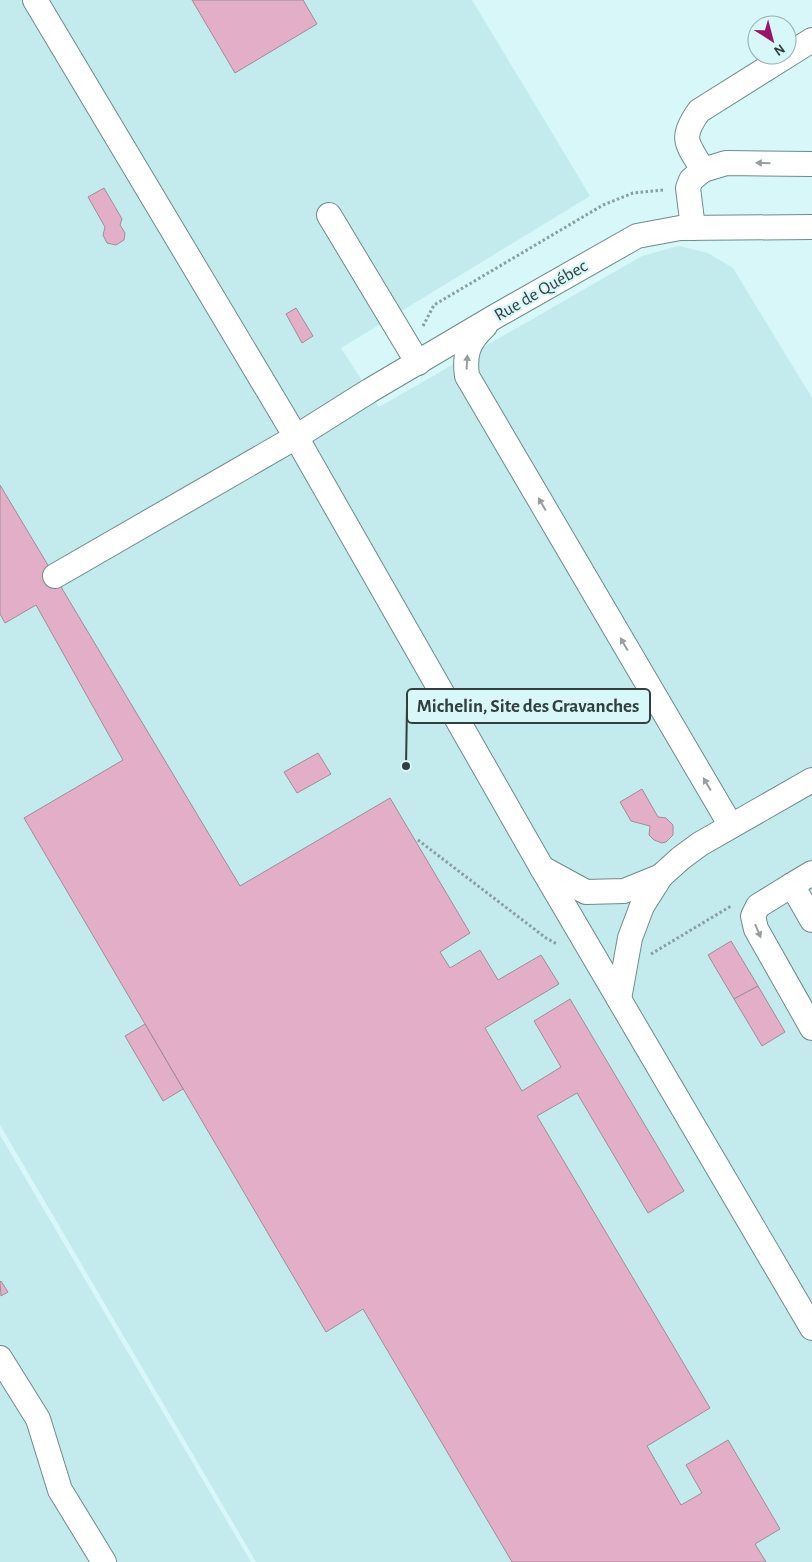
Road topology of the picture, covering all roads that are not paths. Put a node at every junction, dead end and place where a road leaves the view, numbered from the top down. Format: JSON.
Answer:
{"nodes":[{"id":1,"x":35,"y":0,"type":"edge"},
{"id":2,"x":812,"y":40,"type":"edge"},
{"id":3,"x":812,"y":164,"type":"edge"},
{"id":4,"x":703,"y":170,"type":"junction"},
{"id":5,"x":329,"y":215,"type":"dead end"},
{"id":6,"x":812,"y":227,"type":"edge"},
{"id":7,"x":693,"y":228,"type":"junction"},
{"id":8,"x":496,"y":316,"type":"junction"},
{"id":9,"x":418,"y":363,"type":"junction"},
{"id":10,"x":296,"y":437,"type":"junction"},
{"id":11,"x":55,"y":576,"type":"dead end"},
{"id":12,"x":807,"y":786,"type":"edge"},
{"id":13,"x":732,"y":826,"type":"junction"},
{"id":14,"x":542,"y":868,"type":"junction"},
{"id":15,"x":812,"y":873,"type":"edge"},
{"id":16,"x":661,"y":876,"type":"junction"},
{"id":17,"x":792,"y":885,"type":"junction"},
{"id":18,"x":812,"y":920,"type":"edge"},
{"id":19,"x":619,"y":999,"type":"junction"},
{"id":20,"x":812,"y":1028,"type":"edge"},
{"id":21,"x":812,"y":1328,"type":"edge"},
{"id":22,"x":0,"y":1358,"type":"edge"},
{"id":23,"x":104,"y":1562,"type":"edge"}],
"edges":[{"from":1,"to":10,"type":"street"},
{"from":2,"to":4,"type":"street"},
{"from":3,"to":4,"type":"street","one_way":true},
{"from":4,"to":7,"type":"street"},
{"from":5,"to":9,"type":"street"},
{"from":6,"to":7,"type":"street","name":"Rue de Québec"},
{"from":7,"to":8,"type":"street","name":"Rue de Québec"},
{"from":8,"to":9,"type":"street","name":"Rue de Québec"},
{"from":13,"to":8,"type":"street","one_way":true},
{"from":9,"to":10,"type":"street","name":"Rue de Québec"},
{"from":10,"to":11,"type":"street","name":"Rue de Québec"},
{"from":10,"to":14,"type":"street"},
{"from":12,"to":13,"type":"street"},
{"from":13,"to":16,"type":"street"},
{"from":14,"to":16,"type":"street"},
{"from":14,"to":19,"type":"street"},
{"from":15,"to":17,"type":"street"},
{"from":16,"to":19,"type":"street"},
{"from":17,"to":18,"type":"street"},
{"from":17,"to":20,"type":"street","one_way":true},
{"from":19,"to":21,"type":"street"},
{"from":22,"to":23,"type":"street"}]}
